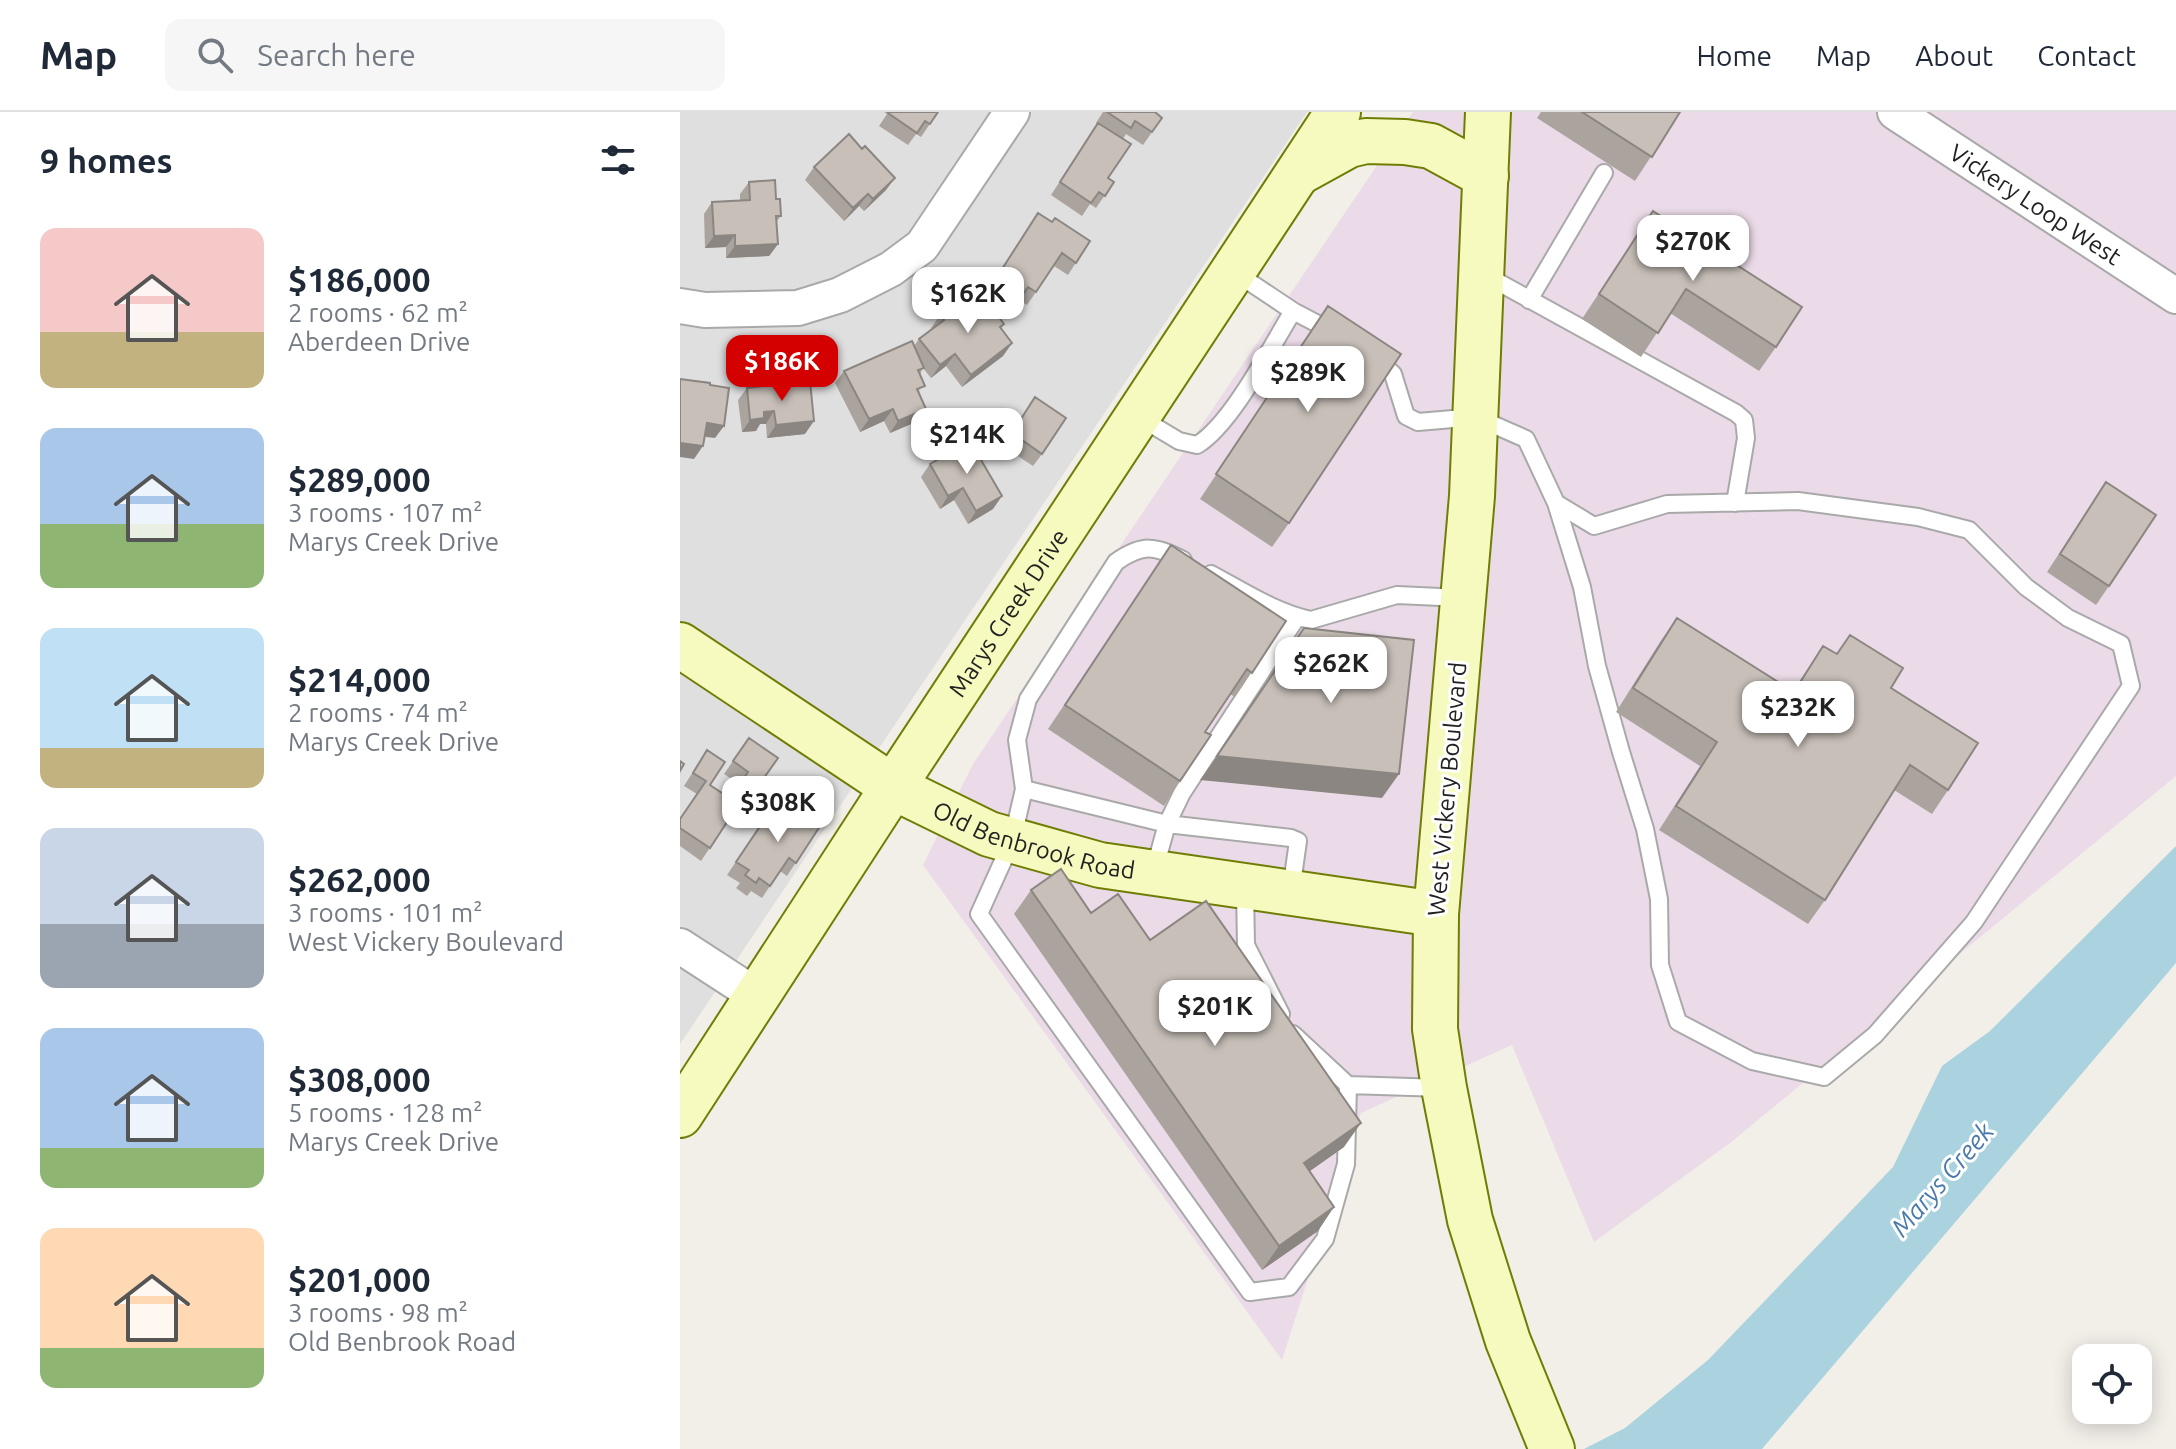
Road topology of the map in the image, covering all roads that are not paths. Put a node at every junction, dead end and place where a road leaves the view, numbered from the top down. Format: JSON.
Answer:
{"nodes":[{"id":1,"x":1012,"y":112,"type":"edge"},
{"id":2,"x":1338,"y":112,"type":"edge"},
{"id":3,"x":1488,"y":112,"type":"edge"},
{"id":4,"x":1895,"y":112,"type":"edge"},
{"id":5,"x":1298,"y":173,"type":"junction"},
{"id":6,"x":1604,"y":173,"type":"dead end"},
{"id":7,"x":1486,"y":176,"type":"junction"},
{"id":8,"x":1233,"y":271,"type":"junction"},
{"id":9,"x":1482,"y":273,"type":"junction"},
{"id":10,"x":2176,"y":296,"type":"edge"},
{"id":11,"x":1529,"y":300,"type":"junction"},
{"id":12,"x":680,"y":306,"type":"edge"},
{"id":13,"x":1293,"y":311,"type":"junction"},
{"id":14,"x":1138,"y":416,"type":"junction"},
{"id":15,"x":1476,"y":417,"type":"junction"},
{"id":16,"x":1556,"y":503,"type":"junction"},
{"id":17,"x":1735,"y":503,"type":"junction"},
{"id":18,"x":1463,"y":598,"type":"junction"},
{"id":19,"x":1297,"y":617,"type":"junction"},
{"id":20,"x":680,"y":645,"type":"edge"},
{"id":21,"x":893,"y":787,"type":"junction"},
{"id":22,"x":1024,"y":789,"type":"junction"},
{"id":23,"x":1167,"y":824,"type":"junction"},
{"id":24,"x":1012,"y":841,"type":"junction"},
{"id":25,"x":1154,"y":873,"type":"junction"},
{"id":26,"x":1245,"y":886,"type":"junction"},
{"id":27,"x":1291,"y":893,"type":"junction"},
{"id":28,"x":1436,"y":914,"type":"junction"},
{"id":29,"x":680,"y":946,"type":"edge"},
{"id":30,"x":757,"y":996,"type":"junction"},
{"id":31,"x":1348,"y":1085,"type":"junction"},
{"id":32,"x":1444,"y":1088,"type":"junction"},
{"id":33,"x":680,"y":1115,"type":"edge"},
{"id":34,"x":1552,"y":1449,"type":"edge"}],
"edges":[{"from":1,"to":12,"type":"street"},
{"from":2,"to":5,"type":"street","name":"Marys Creek Drive"},
{"from":3,"to":7,"type":"street","name":"West Vickery Boulevard"},
{"from":4,"to":10,"type":"street","name":"Vickery Loop West"},
{"from":5,"to":7,"type":"street"},
{"from":5,"to":8,"type":"street","name":"Marys Creek Drive"},
{"from":6,"to":11,"type":"lane"},
{"from":7,"to":9,"type":"street","name":"West Vickery Boulevard"},
{"from":8,"to":13,"type":"lane"},
{"from":8,"to":14,"type":"street","name":"Marys Creek Drive"},
{"from":9,"to":11,"type":"lane"},
{"from":9,"to":15,"type":"street","name":"West Vickery Boulevard"},
{"from":11,"to":17,"type":"lane"},
{"from":13,"to":14,"type":"lane"},
{"from":13,"to":15,"type":"lane"},
{"from":14,"to":21,"type":"street","name":"Marys Creek Drive"},
{"from":15,"to":16,"type":"lane"},
{"from":15,"to":18,"type":"street","name":"West Vickery Boulevard"},
{"from":16,"to":17,"type":"lane"},
{"from":16,"to":17,"type":"lane"},
{"from":18,"to":19,"type":"lane"},
{"from":18,"to":28,"type":"street","name":"West Vickery Boulevard"},
{"from":19,"to":22,"type":"lane"},
{"from":19,"to":23,"type":"lane"},
{"from":20,"to":21,"type":"street","name":"Old Benbrook Road"},
{"from":21,"to":24,"type":"street","name":"Old Benbrook Road"},
{"from":21,"to":30,"type":"street","name":"Marys Creek Drive"},
{"from":22,"to":23,"type":"lane"},
{"from":22,"to":24,"type":"lane"},
{"from":23,"to":25,"type":"lane"},
{"from":23,"to":27,"type":"lane"},
{"from":24,"to":25,"type":"street","name":"Old Benbrook Road"},
{"from":24,"to":31,"type":"lane"},
{"from":25,"to":26,"type":"street","name":"Old Benbrook Road"},
{"from":26,"to":27,"type":"street","name":"Old Benbrook Road"},
{"from":26,"to":31,"type":"lane"},
{"from":27,"to":28,"type":"street","name":"Old Benbrook Road"},
{"from":28,"to":32,"type":"street","name":"West Vickery Boulevard"},
{"from":29,"to":30,"type":"street"},
{"from":30,"to":33,"type":"street","name":"Marys Creek Drive"},
{"from":31,"to":32,"type":"lane"},
{"from":32,"to":34,"type":"street","name":"West Vickery Boulevard"}]}
